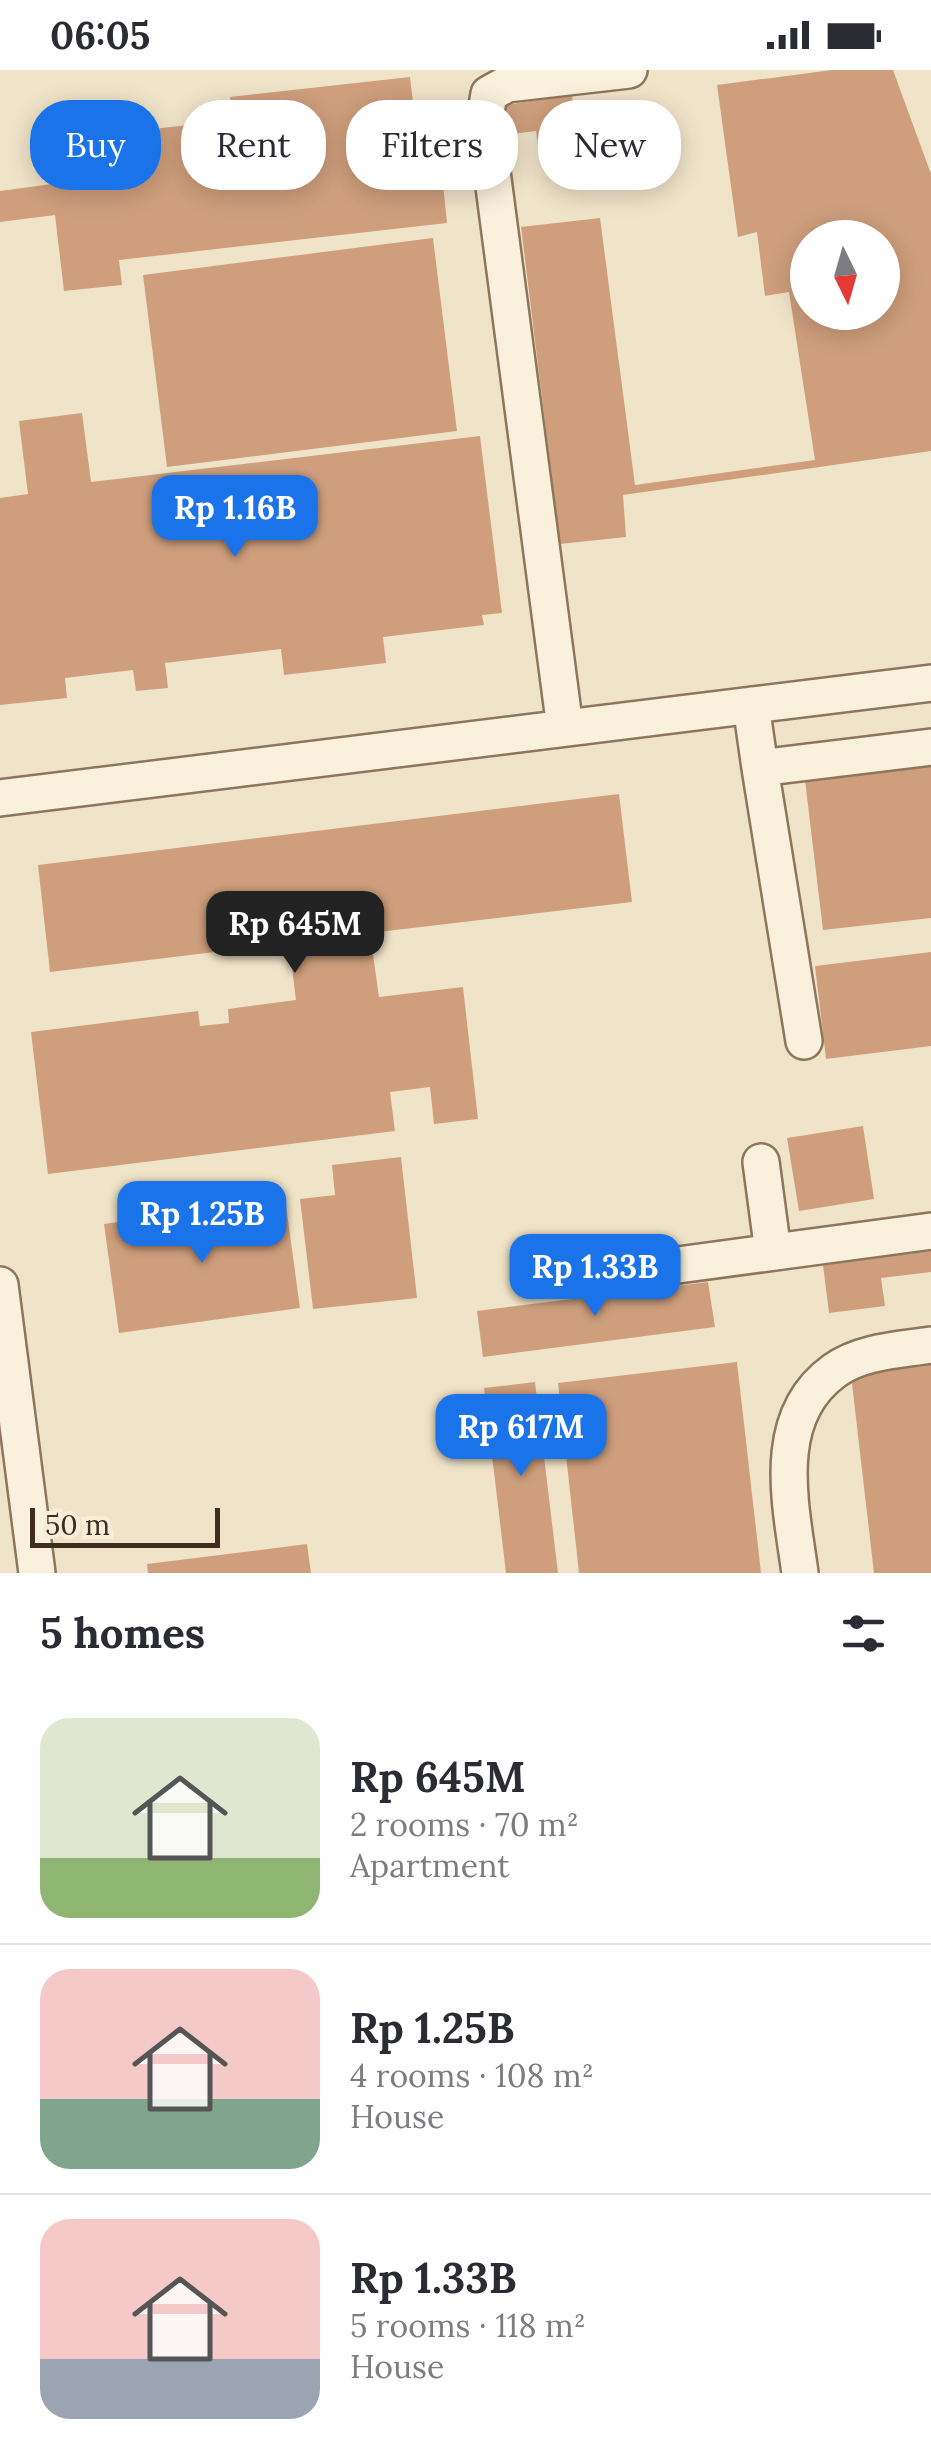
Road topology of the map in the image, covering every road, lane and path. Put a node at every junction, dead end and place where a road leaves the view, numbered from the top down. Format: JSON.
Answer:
{"nodes":[{"id":1,"x":630,"y":70,"type":"edge"},
{"id":2,"x":931,"y":683,"type":"edge"},
{"id":3,"x":751,"y":705,"type":"junction"},
{"id":4,"x":565,"y":728,"type":"junction"},
{"id":5,"x":931,"y":747,"type":"edge"},
{"id":6,"x":760,"y":768,"type":"junction"},
{"id":7,"x":0,"y":798,"type":"edge"},
{"id":8,"x":804,"y":1041,"type":"dead end"},
{"id":9,"x":761,"y":1162,"type":"dead end"},
{"id":10,"x":931,"y":1231,"type":"edge"},
{"id":11,"x":772,"y":1252,"type":"junction"},
{"id":12,"x":626,"y":1272,"type":"dead end"},
{"id":13,"x":0,"y":1285,"type":"edge"},
{"id":14,"x":931,"y":1346,"type":"edge"},
{"id":15,"x":37,"y":1573,"type":"edge"},
{"id":16,"x":800,"y":1573,"type":"edge"}],
"edges":[{"from":1,"to":4,"type":"street"},
{"from":2,"to":3,"type":"street"},
{"from":3,"to":4,"type":"street"},
{"from":3,"to":6,"type":"street"},
{"from":4,"to":7,"type":"street"},
{"from":5,"to":6,"type":"street"},
{"from":6,"to":8,"type":"street"},
{"from":9,"to":11,"type":"street"},
{"from":10,"to":11,"type":"street"},
{"from":11,"to":12,"type":"street"},
{"from":13,"to":15,"type":"street"},
{"from":14,"to":16,"type":"street"}]}
